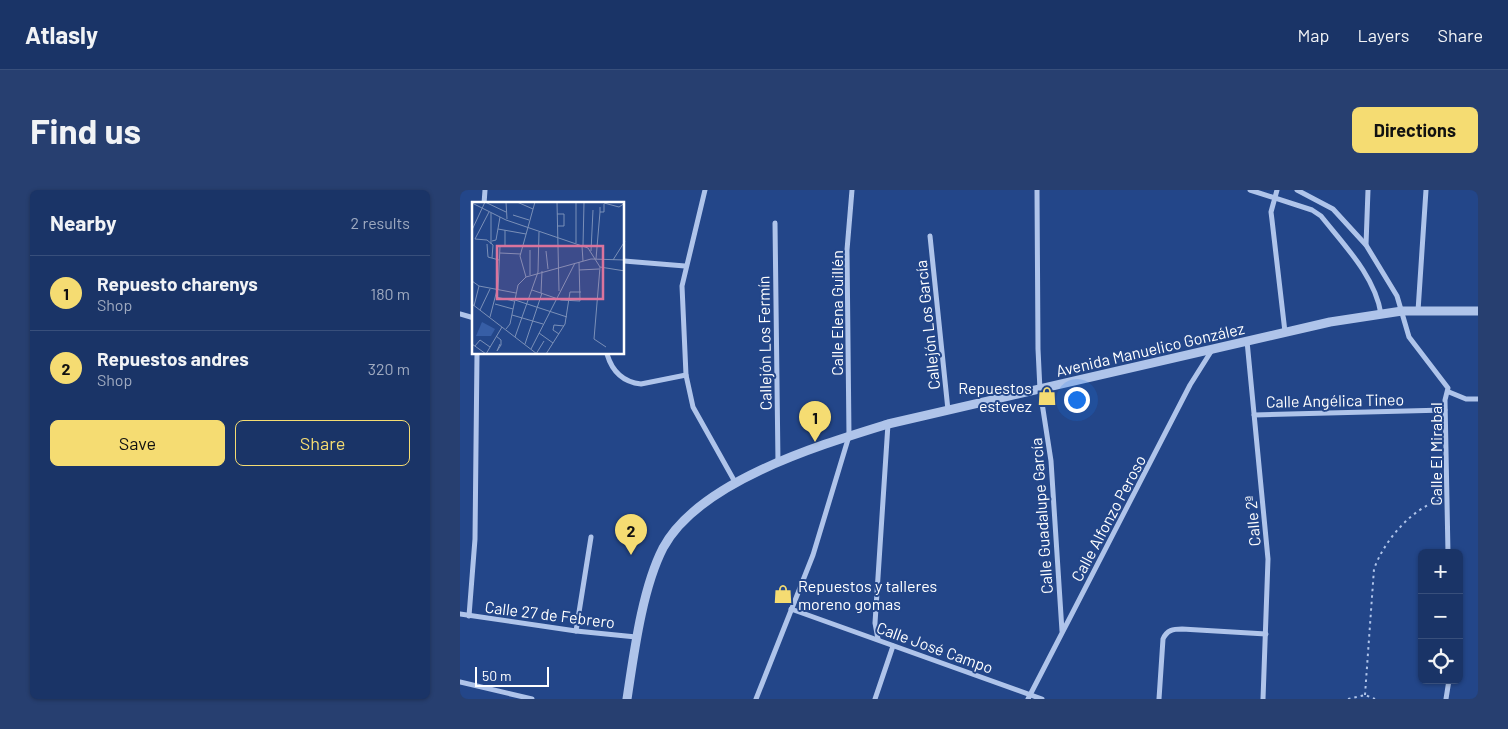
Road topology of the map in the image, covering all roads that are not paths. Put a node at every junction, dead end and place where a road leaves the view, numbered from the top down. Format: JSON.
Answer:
{"nodes":[{"id":1,"x":705,"y":190,"type":"edge"},
{"id":2,"x":852,"y":190,"type":"edge"},
{"id":3,"x":1037,"y":190,"type":"edge"},
{"id":4,"x":1250,"y":190,"type":"edge"},
{"id":5,"x":1277,"y":190,"type":"edge"},
{"id":6,"x":1297,"y":190,"type":"edge"},
{"id":7,"x":1368,"y":190,"type":"edge"},
{"id":8,"x":1426,"y":190,"type":"edge"},
{"id":9,"x":1274,"y":199,"type":"junction"},
{"id":10,"x":775,"y":223,"type":"dead end"},
{"id":11,"x":930,"y":236,"type":"dead end"},
{"id":12,"x":1366,"y":245,"type":"junction"},
{"id":13,"x":625,"y":262,"type":"edge"},
{"id":14,"x":685,"y":266,"type":"junction"},
{"id":15,"x":1402,"y":311,"type":"junction"},
{"id":16,"x":1418,"y":311,"type":"junction"},
{"id":17,"x":1478,"y":311,"type":"edge"},
{"id":18,"x":1382,"y":314,"type":"junction"},
{"id":19,"x":1285,"y":332,"type":"junction"},
{"id":20,"x":1247,"y":341,"type":"junction"},
{"id":21,"x":1212,"y":350,"type":"junction"},
{"id":22,"x":477,"y":355,"type":"edge"},
{"id":23,"x":608,"y":355,"type":"edge"},
{"id":24,"x":686,"y":375,"type":"junction"},
{"id":25,"x":1040,"y":390,"type":"junction"},
{"id":26,"x":1449,"y":392,"type":"junction"},
{"id":27,"x":1478,"y":399,"type":"edge"},
{"id":28,"x":1446,"y":410,"type":"junction"},
{"id":29,"x":948,"y":411,"type":"junction"},
{"id":30,"x":1254,"y":415,"type":"junction"},
{"id":31,"x":888,"y":424,"type":"junction"},
{"id":32,"x":850,"y":436,"type":"junction"},
{"id":33,"x":778,"y":464,"type":"junction"},
{"id":34,"x":735,"y":482,"type":"junction"},
{"id":35,"x":591,"y":537,"type":"dead end"},
{"id":36,"x":1448,"y":549,"type":"edge"},
{"id":37,"x":791,"y":609,"type":"junction"},
{"id":38,"x":460,"y":614,"type":"edge"},
{"id":39,"x":469,"y":616,"type":"junction"},
{"id":40,"x":576,"y":631,"type":"junction"},
{"id":41,"x":1062,"y":631,"type":"junction"},
{"id":42,"x":1266,"y":634,"type":"junction"},
{"id":43,"x":636,"y":637,"type":"junction"},
{"id":44,"x":878,"y":639,"type":"junction"},
{"id":45,"x":892,"y":646,"type":"junction"},
{"id":46,"x":460,"y":682,"type":"edge"},
{"id":47,"x":1448,"y":684,"type":"edge"},
{"id":48,"x":1029,"y":697,"type":"edge"},
{"id":49,"x":532,"y":699,"type":"edge"},
{"id":50,"x":626,"y":699,"type":"edge"},
{"id":51,"x":756,"y":699,"type":"edge"},
{"id":52,"x":875,"y":699,"type":"edge"},
{"id":53,"x":1042,"y":699,"type":"edge"},
{"id":54,"x":1159,"y":699,"type":"edge"},
{"id":55,"x":1263,"y":699,"type":"edge"},
{"id":56,"x":1446,"y":699,"type":"edge"}],
"edges":[{"from":1,"to":14,"type":"street"},
{"from":2,"to":32,"type":"street","name":"Calle Elena Guillén"},
{"from":3,"to":25,"type":"street","name":"Calle Guadalupe García"},
{"from":4,"to":9,"type":"street"},
{"from":5,"to":9,"type":"street"},
{"from":6,"to":12,"type":"street","name":"Calle El Mirabal"},
{"from":7,"to":12,"type":"street"},
{"from":8,"to":16,"type":"street"},
{"from":9,"to":18,"type":"street"},
{"from":9,"to":19,"type":"street"},
{"from":10,"to":33,"type":"street","name":"Callejón Los Fermín"},
{"from":11,"to":29,"type":"street","name":"Callejón Los García"},
{"from":12,"to":15,"type":"street","name":"Calle El Mirabal"},
{"from":13,"to":14,"type":"street"},
{"from":14,"to":24,"type":"street"},
{"from":15,"to":16,"type":"street","name":"Avenida Manuelico González"},
{"from":15,"to":18,"type":"street","name":"Avenida Manuelico González"},
{"from":15,"to":26,"type":"street","name":"Calle El Mirabal"},
{"from":16,"to":17,"type":"street","name":"Avenida Manuelico González"},
{"from":18,"to":19,"type":"street","name":"Avenida Manuelico González"},
{"from":19,"to":20,"type":"street","name":"Avenida Manuelico González"},
{"from":20,"to":21,"type":"street","name":"Avenida Manuelico González"},
{"from":20,"to":30,"type":"street","name":"Calle 2ª"},
{"from":21,"to":25,"type":"street","name":"Avenida Manuelico González"},
{"from":21,"to":41,"type":"street","name":"Calle Alfonzo Peroso"},
{"from":22,"to":39,"type":"street"},
{"from":23,"to":24,"type":"street"},
{"from":24,"to":34,"type":"street"},
{"from":25,"to":29,"type":"street","name":"Avenida Manuelico González"},
{"from":25,"to":41,"type":"street","name":"Calle Guadalupe García"},
{"from":26,"to":27,"type":"street"},
{"from":26,"to":28,"type":"street","name":"Calle El Mirabal"},
{"from":28,"to":30,"type":"street","name":"Calle Angélica Tineo"},
{"from":28,"to":36,"type":"street","name":"Calle El Mirabal"},
{"from":29,"to":31,"type":"street","name":"Avenida Manuelico González"},
{"from":30,"to":42,"type":"street","name":"Calle 2ª"},
{"from":31,"to":32,"type":"street","name":"Avenida Manuelico González"},
{"from":31,"to":44,"type":"street"},
{"from":32,"to":33,"type":"street","name":"Avenida Manuelico González"},
{"from":32,"to":37,"type":"street","name":"Calle Elena Guillén"},
{"from":33,"to":34,"type":"street","name":"Avenida Manuelico González"},
{"from":34,"to":43,"type":"street","name":"Avenida Manuelico González"},
{"from":35,"to":40,"type":"street"},
{"from":37,"to":44,"type":"street","name":"Calle José Campo"},
{"from":37,"to":51,"type":"street","name":"Calle Elena Guillén"},
{"from":38,"to":39,"type":"street","name":"Calle 27 de Febrero"},
{"from":39,"to":40,"type":"street","name":"Calle 27 de Febrero"},
{"from":40,"to":43,"type":"street","name":"Calle 27 de Febrero"},
{"from":41,"to":48,"type":"street","name":"Calle Alfonzo Peroso"},
{"from":42,"to":54,"type":"street"},
{"from":42,"to":55,"type":"street","name":"Calle 2ª"},
{"from":43,"to":50,"type":"street","name":"Avenida Manuelico González"},
{"from":44,"to":45,"type":"street","name":"Calle José Campo"},
{"from":45,"to":48,"type":"street","name":"Calle José Campo"},
{"from":45,"to":52,"type":"street"},
{"from":46,"to":49,"type":"street"},
{"from":47,"to":56,"type":"street"},
{"from":48,"to":53,"type":"street","name":"Calle José Campo"}]}
